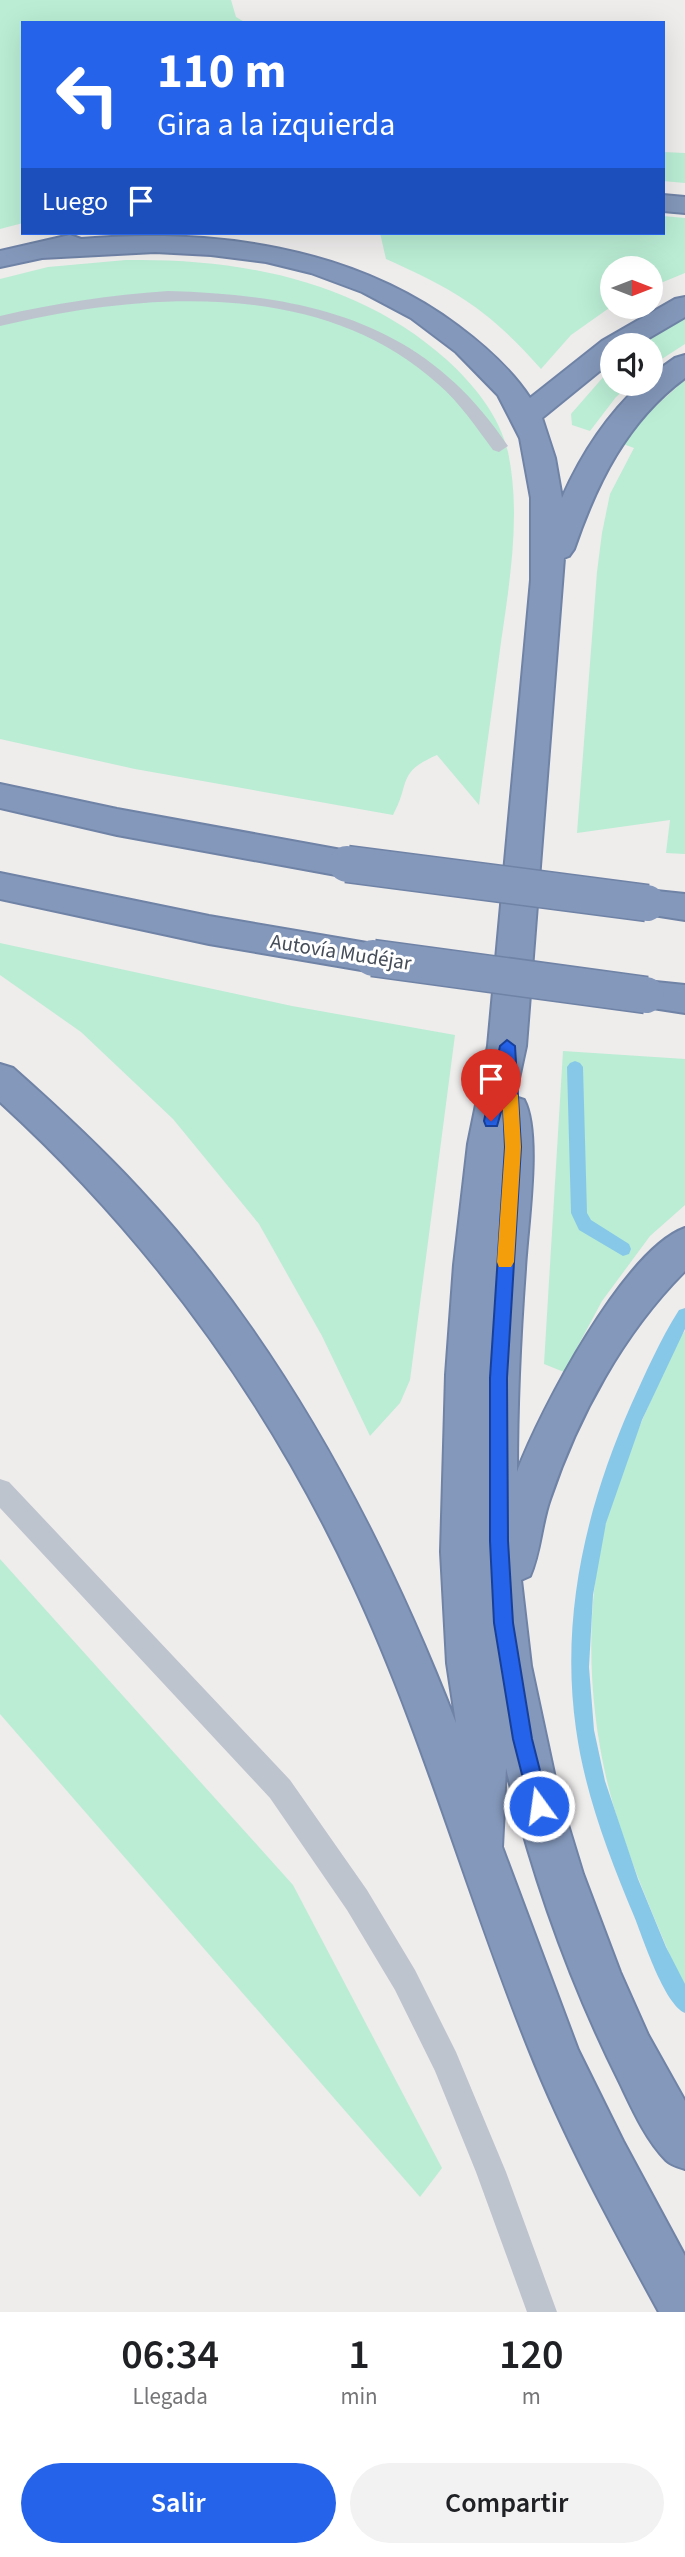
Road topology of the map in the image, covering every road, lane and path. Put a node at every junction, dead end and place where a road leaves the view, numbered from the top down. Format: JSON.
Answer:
{"nodes":[{"id":1,"x":665,"y":203,"type":"edge"},
{"id":2,"x":685,"y":205,"type":"edge"},
{"id":3,"x":104,"y":235,"type":"edge"},
{"id":4,"x":44,"y":250,"type":"junction"},
{"id":5,"x":0,"y":259,"type":"edge"},
{"id":6,"x":685,"y":305,"type":"edge"},
{"id":7,"x":0,"y":321,"type":"edge"},
{"id":8,"x":637,"y":333,"type":"edge"},
{"id":9,"x":600,"y":357,"type":"edge"},
{"id":10,"x":685,"y":364,"type":"edge"},
{"id":11,"x":526,"y":416,"type":"junction"},
{"id":12,"x":499,"y":446,"type":"dead end"},
{"id":13,"x":547,"y":580,"type":"junction"},
{"id":14,"x":0,"y":796,"type":"edge"},
{"id":15,"x":0,"y":886,"type":"edge"},
{"id":16,"x":685,"y":907,"type":"edge"},
{"id":17,"x":685,"y":999,"type":"edge"},
{"id":18,"x":507,"y":1046,"type":"junction"},
{"id":19,"x":0,"y":1079,"type":"edge"},
{"id":20,"x":685,"y":1245,"type":"edge"},
{"id":21,"x":0,"y":1490,"type":"edge"},
{"id":22,"x":503,"y":1623,"type":"junction"},
{"id":23,"x":478,"y":1847,"type":"junction"},
{"id":24,"x":685,"y":2144,"type":"edge"},
{"id":25,"x":685,"y":2308,"type":"edge"},
{"id":26,"x":542,"y":2312,"type":"edge"}],
"edges":[{"from":1,"to":2,"type":"highway"},
{"from":3,"to":4,"type":"highway"},
{"from":4,"to":5,"type":"highway"},
{"from":4,"to":11,"type":"highway"},
{"from":6,"to":8,"type":"highway"},
{"from":7,"to":12,"type":"lane"},
{"from":9,"to":11,"type":"highway"},
{"from":10,"to":13,"type":"highway"},
{"from":11,"to":13,"type":"highway"},
{"from":13,"to":18,"type":"highway"},
{"from":14,"to":16,"type":"highway","bridge":true},
{"from":15,"to":17,"type":"highway","name":"Autovía Mudéjar","bridge":true},
{"from":18,"to":22,"type":"highway"},
{"from":18,"to":23,"type":"highway"},
{"from":19,"to":23,"type":"highway"},
{"from":20,"to":22,"type":"highway"},
{"from":21,"to":26,"type":"lane"},
{"from":22,"to":24,"type":"highway"},
{"from":23,"to":25,"type":"highway"}]}
